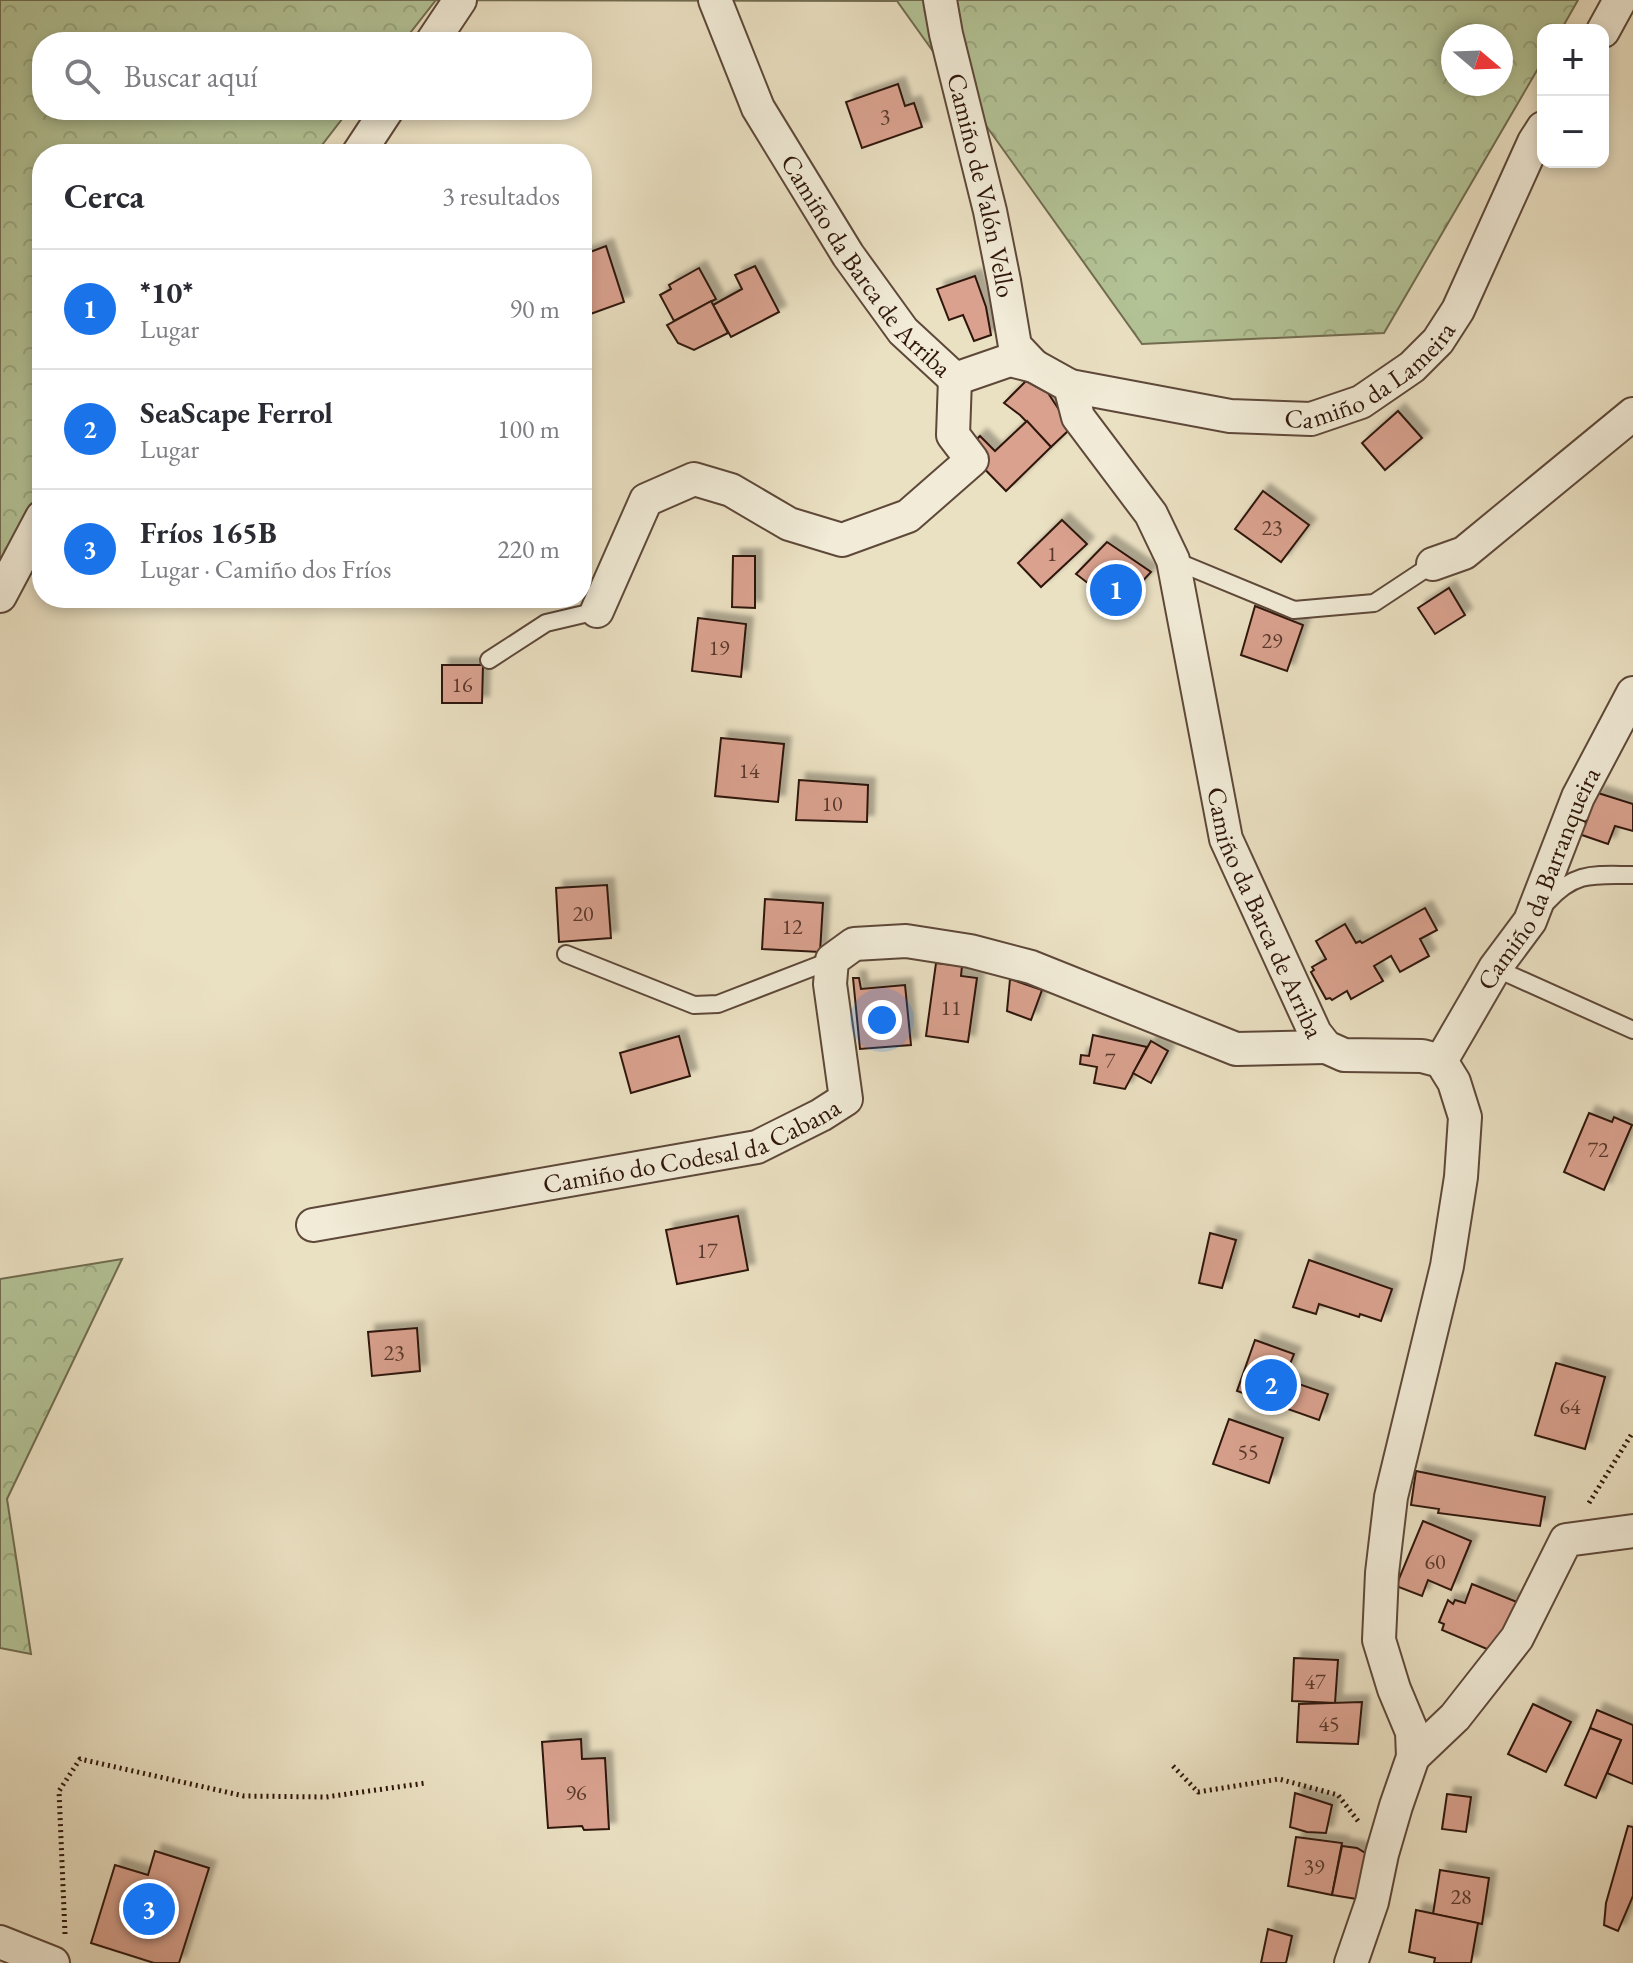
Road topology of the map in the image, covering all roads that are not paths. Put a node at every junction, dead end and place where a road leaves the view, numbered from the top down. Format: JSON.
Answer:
{"nodes":[{"id":1,"x":460,"y":0,"type":"edge"},
{"id":2,"x":715,"y":0,"type":"edge"},
{"id":3,"x":940,"y":0,"type":"edge"},
{"id":4,"x":1620,"y":0,"type":"edge"},
{"id":5,"x":1607,"y":24,"type":"edge"},
{"id":6,"x":439,"y":32,"type":"edge"},
{"id":7,"x":380,"y":120,"type":"edge"},
{"id":8,"x":1537,"y":137,"type":"edge"},
{"id":9,"x":365,"y":144,"type":"edge"},
{"id":10,"x":1034,"y":366,"type":"junction"},
{"id":11,"x":955,"y":379,"type":"junction"},
{"id":12,"x":1070,"y":386,"type":"junction"},
{"id":13,"x":1633,"y":414,"type":"edge"},
{"id":14,"x":32,"y":536,"type":"edge"},
{"id":15,"x":1173,"y":560,"type":"junction"},
{"id":16,"x":1433,"y":564,"type":"joint"},
{"id":17,"x":0,"y":596,"type":"edge"},
{"id":18,"x":597,"y":611,"type":"joint"},
{"id":19,"x":489,"y":660,"type":"dead end"},
{"id":20,"x":1633,"y":693,"type":"edge"},
{"id":21,"x":1633,"y":875,"type":"edge"},
{"id":22,"x":1530,"y":921,"type":"junction"},
{"id":23,"x":566,"y":954,"type":"dead end"},
{"id":24,"x":832,"y":960,"type":"junction"},
{"id":25,"x":1495,"y":968,"type":"junction"},
{"id":26,"x":1633,"y":1030,"type":"edge"},
{"id":27,"x":1326,"y":1047,"type":"junction"},
{"id":28,"x":1441,"y":1061,"type":"junction"},
{"id":29,"x":313,"y":1225,"type":"dead end"},
{"id":30,"x":1633,"y":1531,"type":"edge"},
{"id":31,"x":1413,"y":1757,"type":"junction"},
{"id":32,"x":0,"y":1942,"type":"edge"},
{"id":33,"x":59,"y":1955,"type":"edge"},
{"id":34,"x":1351,"y":1963,"type":"edge"}],
"edges":[{"from":1,"to":6,"type":"street"},
{"from":2,"to":11,"type":"street","name":"Camiño da Barca de Arriba"},
{"from":3,"to":10,"type":"street","name":"Camiño de Valón Vello"},
{"from":4,"to":5,"type":"street"},
{"from":7,"to":9,"type":"street"},
{"from":8,"to":12,"type":"street","name":"Camiño da Lameira"},
{"from":10,"to":11,"type":"street","name":"Camiño da Barca de Arriba"},
{"from":10,"to":12,"type":"street","name":"Camiño da Barca de Arriba"},
{"from":11,"to":18,"type":"street"},
{"from":12,"to":15,"type":"street","name":"Camiño da Barca de Arriba"},
{"from":13,"to":16,"type":"street"},
{"from":14,"to":17,"type":"street"},
{"from":15,"to":16,"type":"lane"},
{"from":15,"to":27,"type":"street","name":"Camiño da Barca de Arriba"},
{"from":18,"to":19,"type":"lane"},
{"from":20,"to":22,"type":"street","name":"Camiño da Barranqueira"},
{"from":21,"to":22,"type":"lane"},
{"from":22,"to":25,"type":"street","name":"Camiño da Barranqueira"},
{"from":23,"to":24,"type":"lane"},
{"from":24,"to":27,"type":"street"},
{"from":24,"to":29,"type":"street","name":"Camiño do Codesal da Cabana"},
{"from":25,"to":26,"type":"lane"},
{"from":25,"to":28,"type":"street","name":"Camiño da Barranqueira"},
{"from":27,"to":28,"type":"street","name":"Camiño da Barca de Arriba"},
{"from":28,"to":31,"type":"street"},
{"from":30,"to":31,"type":"street"},
{"from":31,"to":34,"type":"street"},
{"from":32,"to":33,"type":"street"}]}
